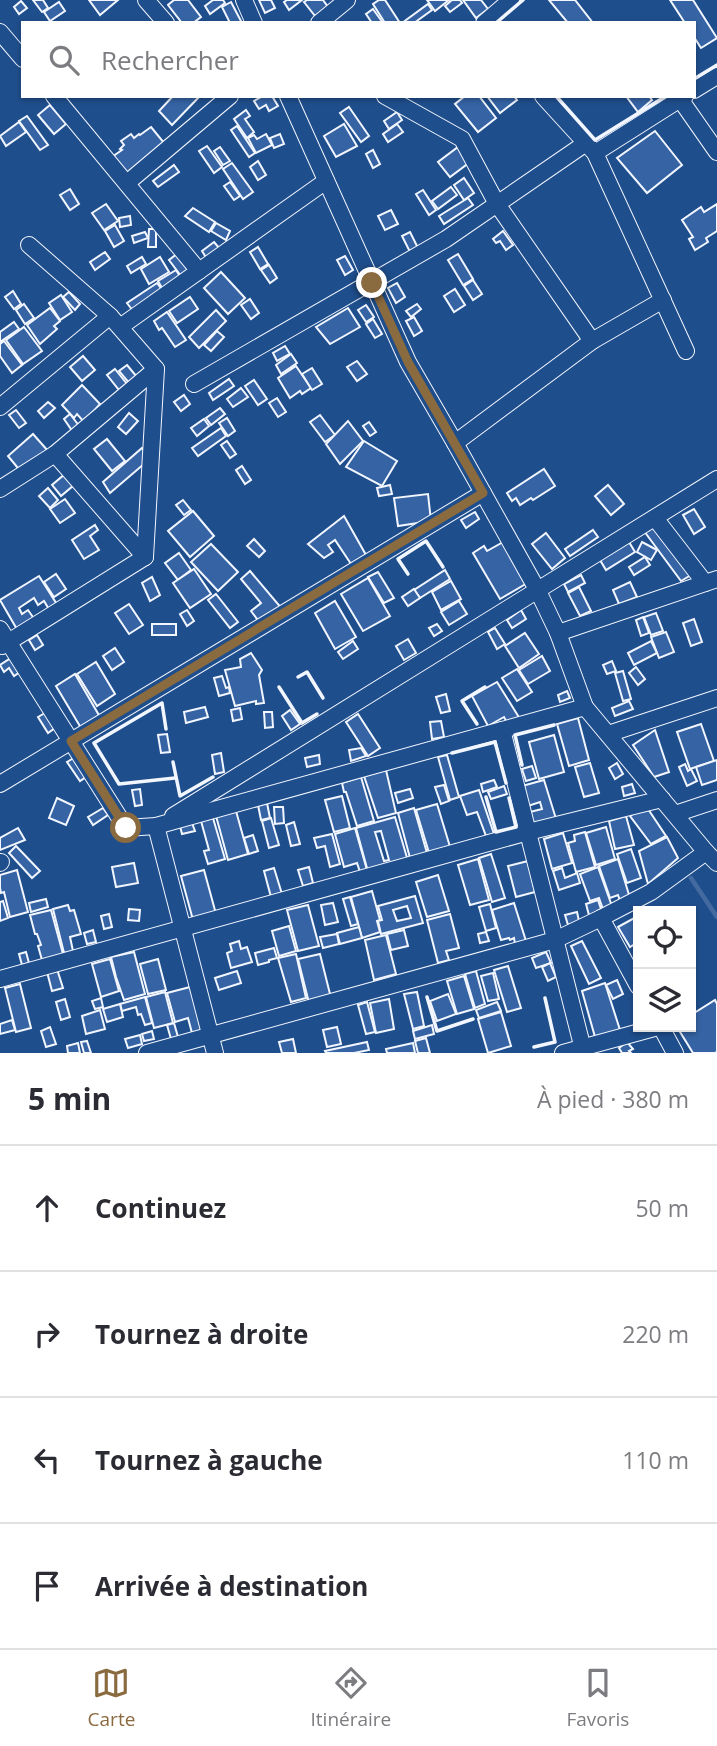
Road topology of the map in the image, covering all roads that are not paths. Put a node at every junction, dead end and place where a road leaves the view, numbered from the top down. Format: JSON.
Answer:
{"nodes":[{"id":1,"x":146,"y":0,"type":"edge"},
{"id":2,"x":244,"y":0,"type":"edge"},
{"id":3,"x":347,"y":0,"type":"edge"},
{"id":4,"x":511,"y":0,"type":"edge"},
{"id":5,"x":164,"y":21,"type":"edge"},
{"id":6,"x":253,"y":21,"type":"edge"},
{"id":7,"x":321,"y":21,"type":"edge"},
{"id":8,"x":486,"y":21,"type":"edge"},
{"id":9,"x":0,"y":32,"type":"edge"},
{"id":10,"x":21,"y":57,"type":"edge"},
{"id":11,"x":717,"y":76,"type":"edge"},
{"id":12,"x":696,"y":89,"type":"edge"},
{"id":13,"x":56,"y":98,"type":"edge"},
{"id":14,"x":228,"y":98,"type":"edge"},
{"id":15,"x":289,"y":98,"type":"edge"},
{"id":16,"x":392,"y":98,"type":"edge"},
{"id":17,"x":545,"y":98,"type":"edge"},
{"id":18,"x":681,"y":98,"type":"edge"},
{"id":19,"x":688,"y":98,"type":"edge"},
{"id":20,"x":590,"y":148,"type":"junction"},
{"id":21,"x":717,"y":152,"type":"edge"},
{"id":22,"x":326,"y":181,"type":"junction"},
{"id":23,"x":127,"y":183,"type":"junction"},
{"id":24,"x":497,"y":204,"type":"junction"},
{"id":25,"x":29,"y":245,"type":"dead end"},
{"id":26,"x":200,"y":271,"type":"junction"},
{"id":27,"x":372,"y":283,"type":"junction"},
{"id":28,"x":663,"y":300,"type":"junction"},
{"id":29,"x":115,"y":321,"type":"junction"},
{"id":30,"x":592,"y":341,"type":"junction"},
{"id":31,"x":686,"y":351,"type":"dead end"},
{"id":32,"x":156,"y":369,"type":"junction"},
{"id":33,"x":194,"y":384,"type":"dead end"},
{"id":34,"x":0,"y":407,"type":"edge"},
{"id":35,"x":455,"y":443,"type":"junction"},
{"id":36,"x":55,"y":454,"type":"junction"},
{"id":37,"x":717,"y":479,"type":"edge"},
{"id":38,"x":0,"y":489,"type":"edge"},
{"id":39,"x":483,"y":493,"type":"junction"},
{"id":40,"x":654,"y":518,"type":"junction"},
{"id":41,"x":145,"y":556,"type":"junction"},
{"id":42,"x":711,"y":581,"type":"edge"},
{"id":43,"x":538,"y":591,"type":"junction"},
{"id":44,"x":558,"y":633,"type":"junction"},
{"id":45,"x":3,"y":639,"type":"edge"},
{"id":46,"x":717,"y":698,"type":"edge"},
{"id":47,"x":585,"y":707,"type":"junction"},
{"id":48,"x":502,"y":730,"type":"junction"},
{"id":49,"x":608,"y":734,"type":"junction"},
{"id":50,"x":71,"y":741,"type":"junction"},
{"id":51,"x":0,"y":785,"type":"edge"},
{"id":52,"x":662,"y":799,"type":"junction"},
{"id":53,"x":717,"y":800,"type":"edge"},
{"id":54,"x":675,"y":814,"type":"junction"},
{"id":55,"x":156,"y":826,"type":"junction"},
{"id":56,"x":528,"y":832,"type":"junction"},
{"id":57,"x":712,"y":858,"type":"edge"},
{"id":58,"x":601,"y":918,"type":"junction"},
{"id":59,"x":183,"y":928,"type":"junction"},
{"id":60,"x":555,"y":940,"type":"junction"},
{"id":61,"x":633,"y":977,"type":"edge"},
{"id":62,"x":0,"y":978,"type":"edge"},
{"id":63,"x":643,"y":1032,"type":"edge"},
{"id":64,"x":662,"y":1032,"type":"edge"},
{"id":65,"x":210,"y":1035,"type":"junction"},
{"id":66,"x":584,"y":1050,"type":"edge"},
{"id":67,"x":147,"y":1053,"type":"edge"},
{"id":68,"x":215,"y":1053,"type":"edge"},
{"id":69,"x":563,"y":1053,"type":"edge"},
{"id":70,"x":675,"y":1053,"type":"edge"}],
"edges":[{"from":1,"to":5,"type":"street"},
{"from":2,"to":6,"type":"street"},
{"from":3,"to":7,"type":"street"},
{"from":4,"to":8,"type":"street"},
{"from":9,"to":10,"type":"street"},
{"from":11,"to":12,"type":"street"},
{"from":13,"to":23,"type":"street"},
{"from":14,"to":23,"type":"street"},
{"from":15,"to":22,"type":"street"},
{"from":16,"to":24,"type":"street"},
{"from":17,"to":20,"type":"street"},
{"from":18,"to":20,"type":"street"},
{"from":19,"to":21,"type":"street"},
{"from":20,"to":24,"type":"street"},
{"from":20,"to":28,"type":"street"},
{"from":22,"to":26,"type":"street"},
{"from":22,"to":27,"type":"street"},
{"from":23,"to":26,"type":"street"},
{"from":24,"to":27,"type":"street"},
{"from":24,"to":30,"type":"street"},
{"from":25,"to":29,"type":"street"},
{"from":26,"to":29,"type":"street"},
{"from":27,"to":33,"type":"street"},
{"from":27,"to":35,"type":"street"},
{"from":28,"to":30,"type":"street"},
{"from":28,"to":31,"type":"street"},
{"from":29,"to":32,"type":"street"},
{"from":29,"to":34,"type":"street"},
{"from":30,"to":35,"type":"street"},
{"from":32,"to":36,"type":"street"},
{"from":32,"to":41,"type":"street"},
{"from":35,"to":39,"type":"street"},
{"from":36,"to":38,"type":"street"},
{"from":36,"to":41,"type":"street"},
{"from":37,"to":40,"type":"street"},
{"from":39,"to":43,"type":"street"},
{"from":39,"to":50,"type":"street"},
{"from":40,"to":42,"type":"street"},
{"from":40,"to":43,"type":"street"},
{"from":41,"to":45,"type":"street"},
{"from":42,"to":44,"type":"street"},
{"from":43,"to":44,"type":"street"},
{"from":43,"to":55,"type":"street"},
{"from":44,"to":47,"type":"street"},
{"from":45,"to":50,"type":"street"},
{"from":46,"to":49,"type":"street"},
{"from":47,"to":48,"type":"street"},
{"from":47,"to":49,"type":"street"},
{"from":48,"to":55,"type":"street"},
{"from":48,"to":56,"type":"street"},
{"from":49,"to":52,"type":"street"},
{"from":50,"to":51,"type":"street"},
{"from":50,"to":55,"type":"street"},
{"from":52,"to":54,"type":"street"},
{"from":52,"to":56,"type":"street"},
{"from":53,"to":54,"type":"street"},
{"from":54,"to":57,"type":"street"},
{"from":55,"to":59,"type":"street"},
{"from":56,"to":59,"type":"street"},
{"from":56,"to":60,"type":"street"},
{"from":57,"to":58,"type":"street"},
{"from":58,"to":60,"type":"street"},
{"from":58,"to":61,"type":"street"},
{"from":59,"to":62,"type":"street"},
{"from":59,"to":65,"type":"street"},
{"from":60,"to":65,"type":"street"},
{"from":60,"to":66,"type":"street"},
{"from":63,"to":66,"type":"street"},
{"from":64,"to":70,"type":"street"},
{"from":65,"to":67,"type":"street"},
{"from":65,"to":68,"type":"street"},
{"from":66,"to":69,"type":"street"}]}
